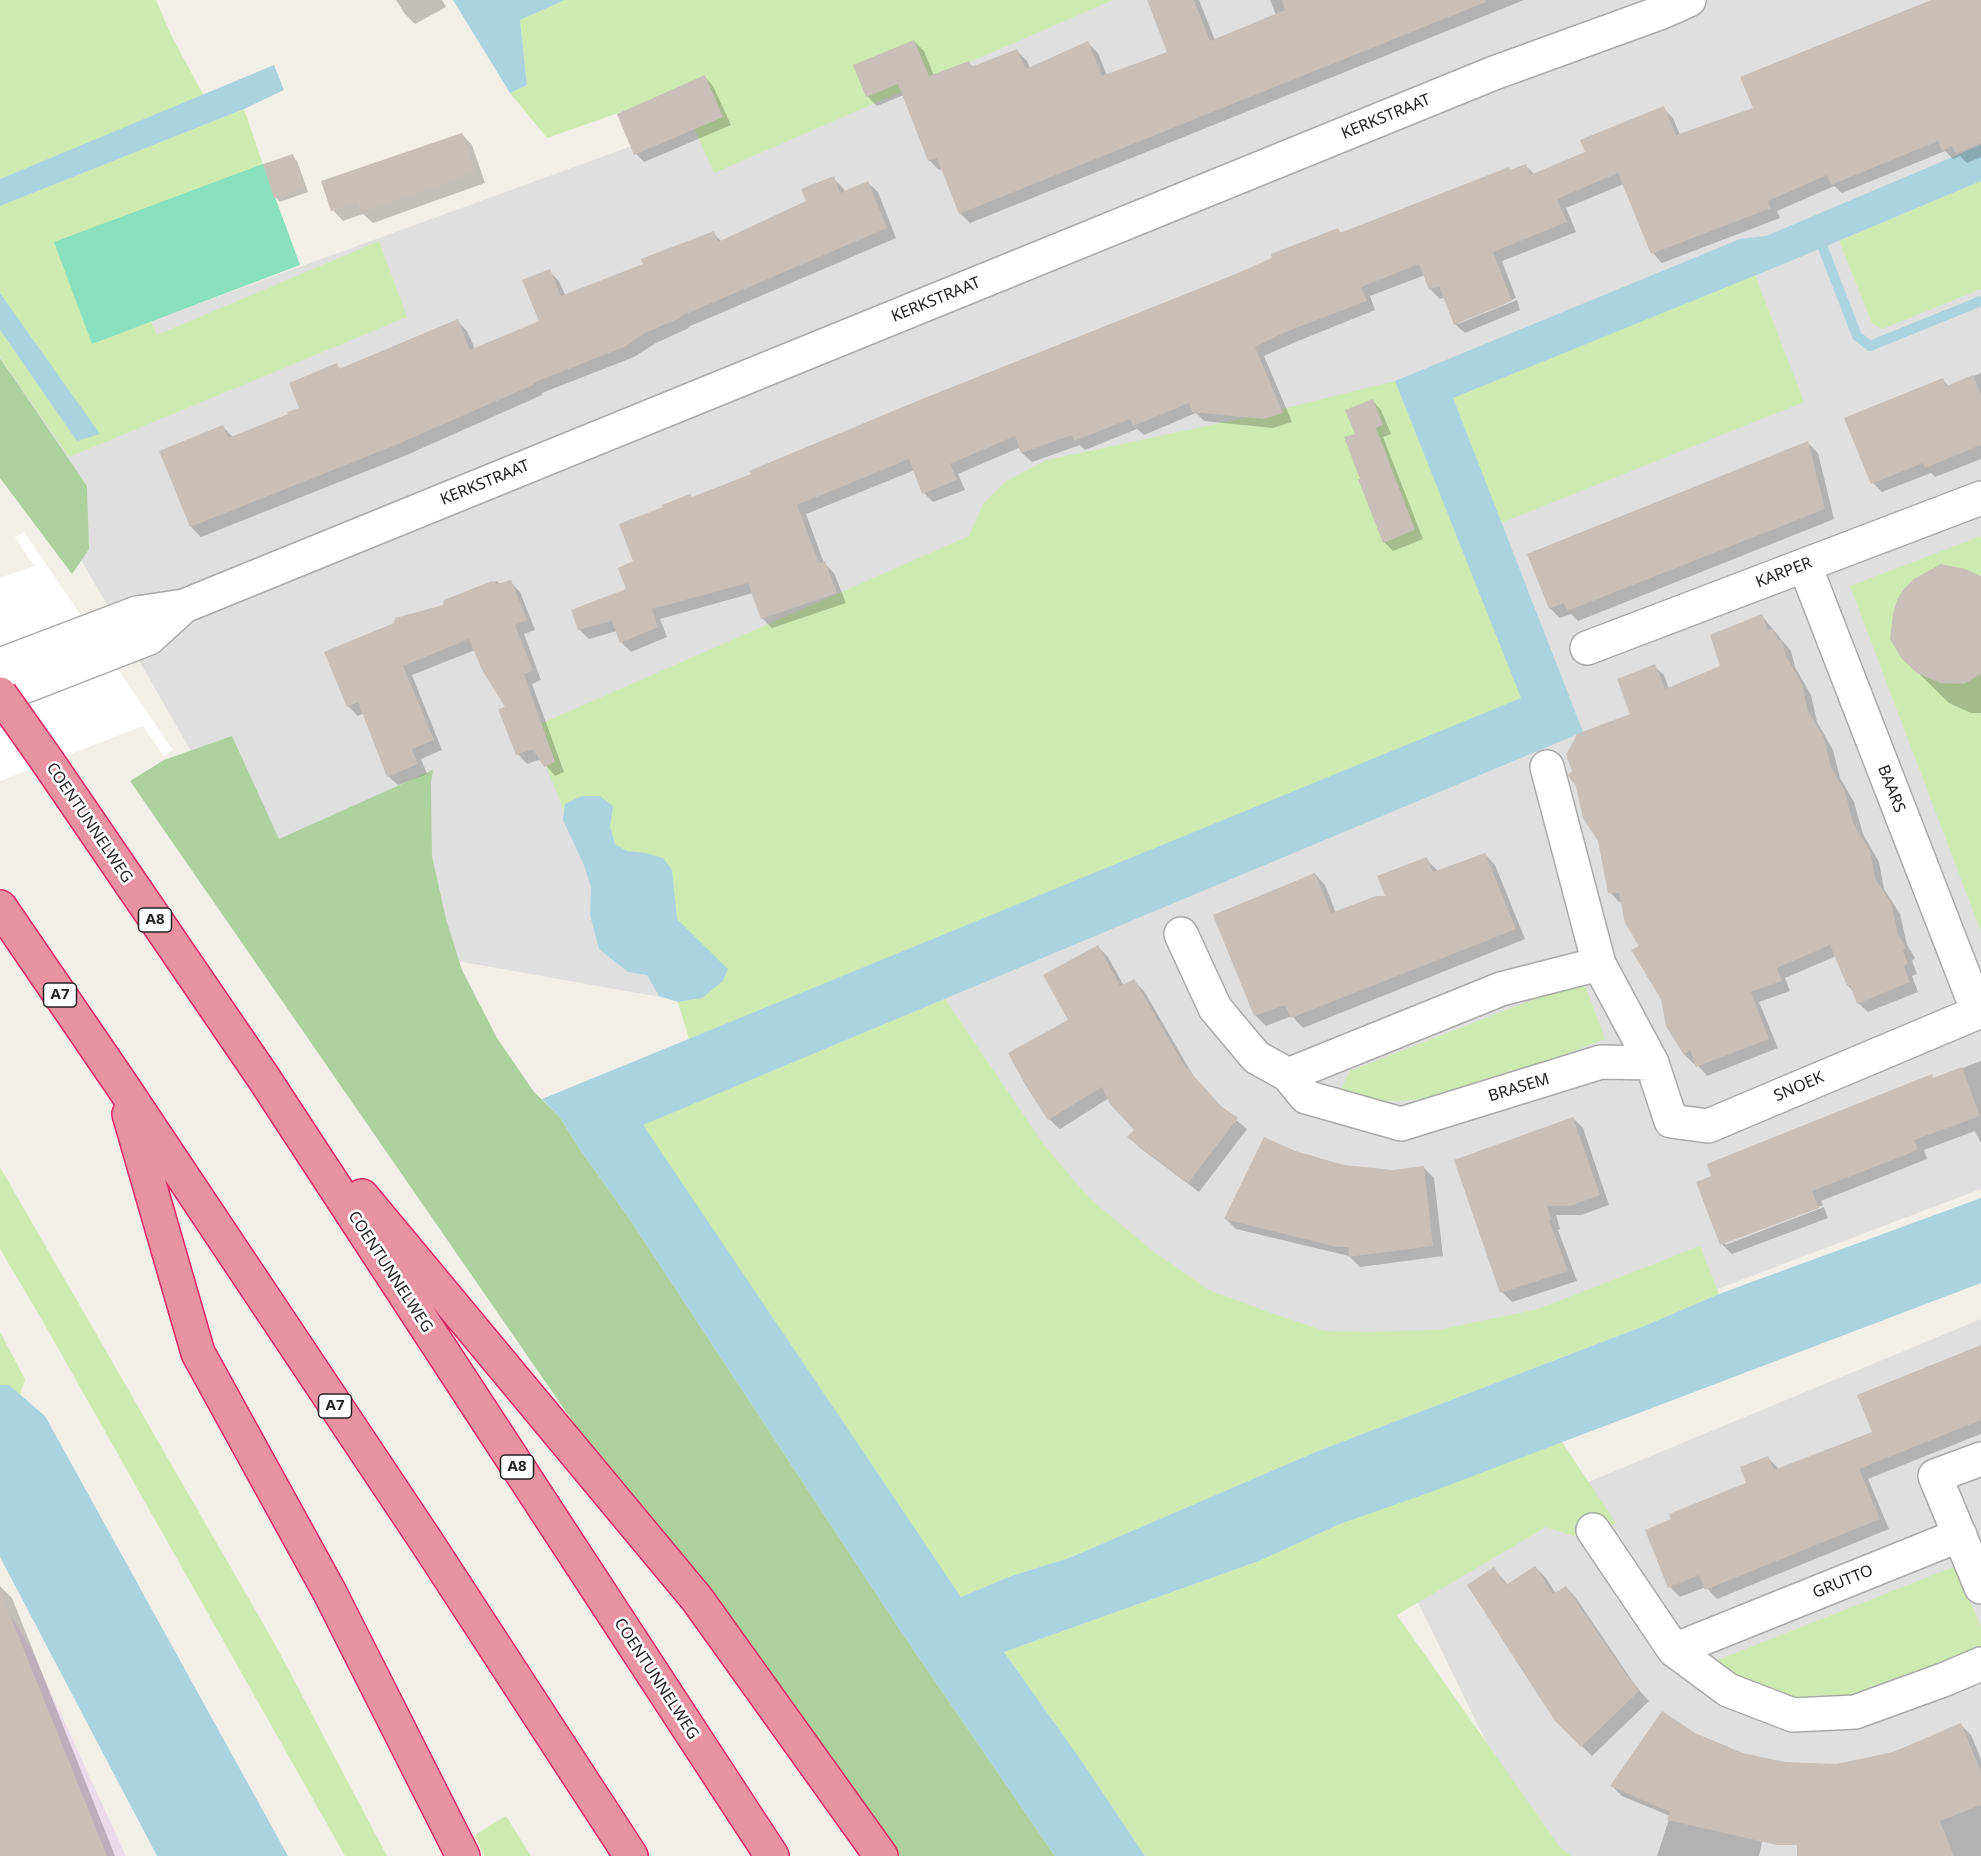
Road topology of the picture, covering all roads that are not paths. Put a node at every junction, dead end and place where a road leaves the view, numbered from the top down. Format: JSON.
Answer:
{"nodes":[{"id":1,"x":1689,"y":0,"type":"edge"},
{"id":2,"x":1981,"y":498,"type":"edge"},
{"id":3,"x":1804,"y":566,"type":"junction"},
{"id":4,"x":184,"y":606,"type":"junction"},
{"id":5,"x":1587,"y":648,"type":"dead end"},
{"id":6,"x":0,"y":665,"type":"edge"},
{"id":7,"x":0,"y":695,"type":"edge"},
{"id":8,"x":1547,"y":767,"type":"dead end"},
{"id":9,"x":0,"y":907,"type":"edge"},
{"id":10,"x":1181,"y":934,"type":"dead end"},
{"id":11,"x":1599,"y":964,"type":"junction"},
{"id":12,"x":1980,"y":1012,"type":"edge"},
{"id":13,"x":1652,"y":1064,"type":"junction"},
{"id":14,"x":1288,"y":1075,"type":"junction"},
{"id":15,"x":263,"y":1077,"type":"junction"},
{"id":16,"x":121,"y":1084,"type":"junction"},
{"id":17,"x":1981,"y":1458,"type":"edge"},
{"id":18,"x":1593,"y":1530,"type":"dead end"},
{"id":19,"x":1960,"y":1535,"type":"junction"},
{"id":20,"x":1981,"y":1587,"type":"edge"},
{"id":21,"x":1674,"y":1650,"type":"junction"},
{"id":22,"x":1981,"y":1664,"type":"edge"},
{"id":23,"x":463,"y":1856,"type":"edge"},
{"id":24,"x":631,"y":1856,"type":"edge"},
{"id":25,"x":772,"y":1856,"type":"edge"},
{"id":26,"x":881,"y":1856,"type":"edge"}],
"edges":[{"from":1,"to":4,"type":"street","name":"KERKSTRAAT"},
{"from":2,"to":3,"type":"street","name":"KARPER"},
{"from":3,"to":5,"type":"street","name":"KARPER"},
{"from":3,"to":12,"type":"street","name":"BAARS"},
{"from":4,"to":6,"type":"street","name":"KERKSTRAAT"},
{"from":4,"to":7,"type":"street","name":"KERKSTRAAT"},
{"from":7,"to":15,"type":"highway","name":"COENTUNNELWEG","number":"A8","bridge":true},
{"from":8,"to":11,"type":"street"},
{"from":9,"to":16,"type":"highway","number":"A7"},
{"from":10,"to":14,"type":"street","name":"BRASEM"},
{"from":11,"to":13,"type":"street"},
{"from":11,"to":14,"type":"street"},
{"from":12,"to":13,"type":"street","name":"SNOEK"},
{"from":13,"to":14,"type":"street","name":"BRASEM"},
{"from":15,"to":25,"type":"highway","name":"COENTUNNELWEG","number":"A8"},
{"from":15,"to":26,"type":"highway","number":"A8"},
{"from":16,"to":23,"type":"highway"},
{"from":16,"to":24,"type":"highway","number":"A7"},
{"from":17,"to":19,"type":"street"},
{"from":18,"to":21,"type":"street"},
{"from":19,"to":20,"type":"street"},
{"from":19,"to":21,"type":"street","name":"GRUTTO"},
{"from":21,"to":22,"type":"street"}]}
